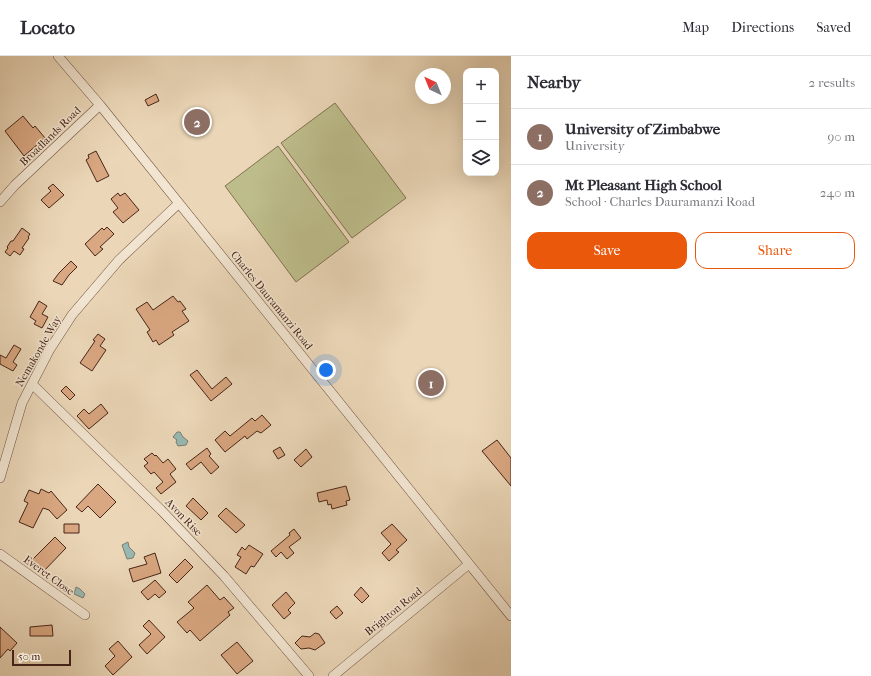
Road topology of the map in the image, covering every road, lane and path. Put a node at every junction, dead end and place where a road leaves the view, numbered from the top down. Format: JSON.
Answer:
{"nodes":[{"id":1,"x":58,"y":56,"type":"edge"},
{"id":2,"x":100,"y":105,"type":"junction"},
{"id":3,"x":0,"y":202,"type":"edge"},
{"id":4,"x":179,"y":203,"type":"junction"},
{"id":5,"x":32,"y":384,"type":"junction"},
{"id":6,"x":0,"y":478,"type":"edge"},
{"id":7,"x":0,"y":554,"type":"edge"},
{"id":8,"x":469,"y":564,"type":"junction"},
{"id":9,"x":85,"y":615,"type":"dead end"},
{"id":10,"x":511,"y":616,"type":"edge"},
{"id":11,"x":309,"y":676,"type":"edge"},
{"id":12,"x":333,"y":676,"type":"edge"}],
"edges":[{"from":1,"to":2,"type":"street","name":"Charles Dauramanzi Road"},
{"from":2,"to":3,"type":"street","name":"Broadlands Road"},
{"from":2,"to":4,"type":"street","name":"Charles Dauramanzi Road"},
{"from":4,"to":5,"type":"street","name":"Nemakonde Way"},
{"from":4,"to":8,"type":"street","name":"Charles Dauramanzi Road"},
{"from":5,"to":6,"type":"street","name":"Nemakonde Way"},
{"from":5,"to":11,"type":"street","name":"Avon Rise"},
{"from":7,"to":9,"type":"street","name":"Everet Close"},
{"from":8,"to":10,"type":"street","name":"Charles Dauramanzi Road"},
{"from":8,"to":12,"type":"street","name":"Brighton Road"}]}
